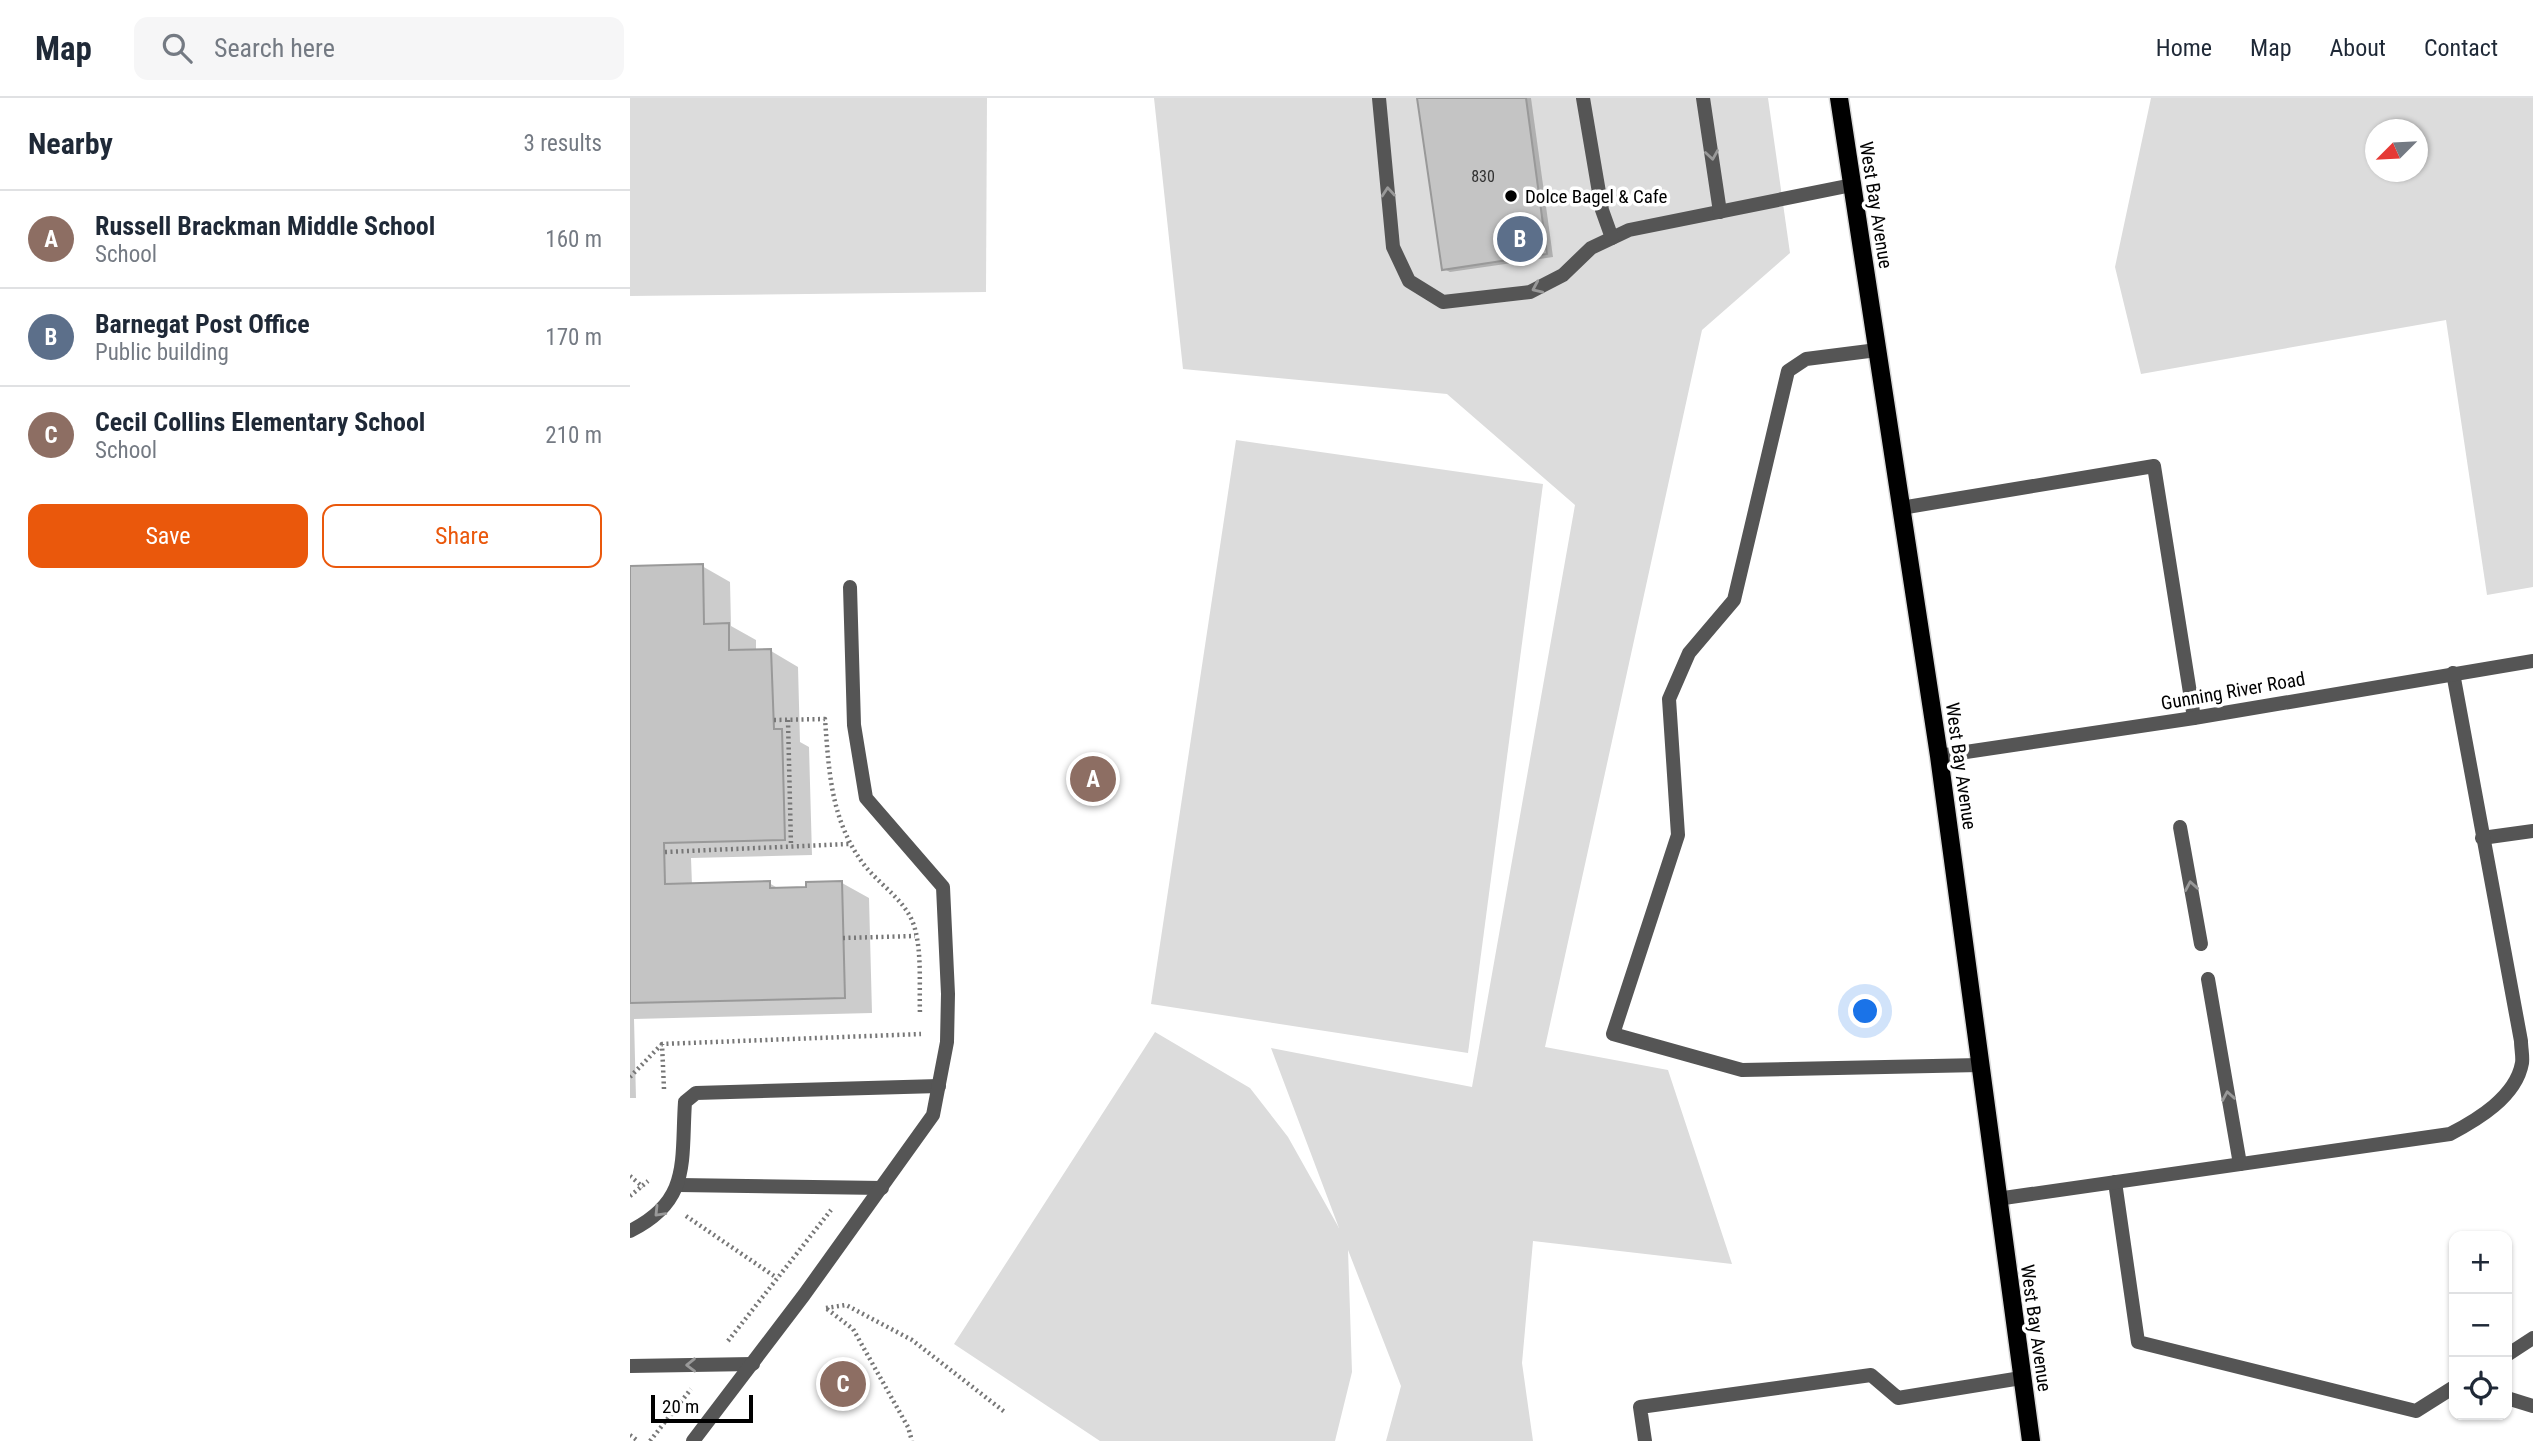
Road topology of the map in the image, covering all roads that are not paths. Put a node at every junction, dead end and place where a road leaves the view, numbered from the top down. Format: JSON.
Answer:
{"nodes":[{"id":1,"x":1379,"y":98,"type":"edge"},
{"id":2,"x":1583,"y":98,"type":"edge"},
{"id":3,"x":1703,"y":98,"type":"edge"},
{"id":4,"x":1839,"y":98,"type":"edge"},
{"id":5,"x":1852,"y":186,"type":"junction"},
{"id":6,"x":1720,"y":212,"type":"junction"},
{"id":7,"x":1612,"y":238,"type":"junction"},
{"id":8,"x":1877,"y":351,"type":"junction"},
{"id":9,"x":1901,"y":508,"type":"junction"},
{"id":10,"x":850,"y":587,"type":"dead end"},
{"id":11,"x":2533,"y":661,"type":"edge"},
{"id":12,"x":2453,"y":673,"type":"junction"},
{"id":13,"x":2194,"y":718,"type":"junction"},
{"id":14,"x":1939,"y":756,"type":"junction"},
{"id":15,"x":2180,"y":827,"type":"dead end"},
{"id":16,"x":2533,"y":831,"type":"edge"},
{"id":17,"x":2482,"y":838,"type":"junction"},
{"id":18,"x":2201,"y":944,"type":"dead end"},
{"id":19,"x":2207,"y":979,"type":"dead end"},
{"id":20,"x":1980,"y":1065,"type":"junction"},
{"id":21,"x":931,"y":1086,"type":"junction"},
{"id":22,"x":2240,"y":1164,"type":"junction"},
{"id":23,"x":2115,"y":1182,"type":"junction"},
{"id":24,"x":679,"y":1185,"type":"junction"},
{"id":25,"x":882,"y":1188,"type":"junction"},
{"id":26,"x":1997,"y":1199,"type":"junction"},
{"id":27,"x":630,"y":1231,"type":"edge"},
{"id":28,"x":2533,"y":1338,"type":"edge"},
{"id":29,"x":2512,"y":1352,"type":"edge"},
{"id":30,"x":752,"y":1364,"type":"junction"},
{"id":31,"x":630,"y":1366,"type":"edge"},
{"id":32,"x":2021,"y":1378,"type":"junction"},
{"id":33,"x":2449,"y":1390,"type":"edge"},
{"id":34,"x":2512,"y":1400,"type":"edge"},
{"id":35,"x":2533,"y":1406,"type":"edge"},
{"id":36,"x":693,"y":1441,"type":"edge"},
{"id":37,"x":1645,"y":1441,"type":"edge"},
{"id":38,"x":2031,"y":1441,"type":"edge"}],
"edges":[{"from":7,"to":1,"type":"street","one_way":true},
{"from":2,"to":7,"type":"street"},
{"from":3,"to":6,"type":"street","one_way":true},
{"from":4,"to":5,"type":"main road","name":"West Bay Avenue"},
{"from":5,"to":6,"type":"street"},
{"from":5,"to":8,"type":"main road","name":"West Bay Avenue"},
{"from":6,"to":7,"type":"street"},
{"from":8,"to":9,"type":"main road","name":"West Bay Avenue"},
{"from":8,"to":20,"type":"street"},
{"from":9,"to":13,"type":"street"},
{"from":9,"to":14,"type":"main road","name":"West Bay Avenue"},
{"from":10,"to":21,"type":"street"},
{"from":11,"to":12,"type":"street","name":"Gunning River Road"},
{"from":12,"to":13,"type":"street","name":"Gunning River Road"},
{"from":12,"to":17,"type":"street"},
{"from":13,"to":14,"type":"street","name":"Gunning River Road"},
{"from":14,"to":20,"type":"main road","name":"West Bay Avenue"},
{"from":18,"to":15,"type":"street","one_way":true},
{"from":16,"to":17,"type":"street"},
{"from":17,"to":22,"type":"street"},
{"from":22,"to":19,"type":"street","one_way":true},
{"from":20,"to":26,"type":"main road","name":"West Bay Avenue"},
{"from":21,"to":24,"type":"street"},
{"from":21,"to":25,"type":"street"},
{"from":22,"to":23,"type":"street"},
{"from":23,"to":26,"type":"street"},
{"from":23,"to":33,"type":"street"},
{"from":24,"to":25,"type":"street"},
{"from":24,"to":27,"type":"street","one_way":true},
{"from":25,"to":30,"type":"street"},
{"from":26,"to":32,"type":"main road","name":"West Bay Avenue"},
{"from":28,"to":29,"type":"street"},
{"from":30,"to":31,"type":"street","one_way":true},
{"from":30,"to":36,"type":"street"},
{"from":32,"to":37,"type":"street"},
{"from":32,"to":38,"type":"main road","name":"West Bay Avenue"},
{"from":34,"to":35,"type":"street"}]}
